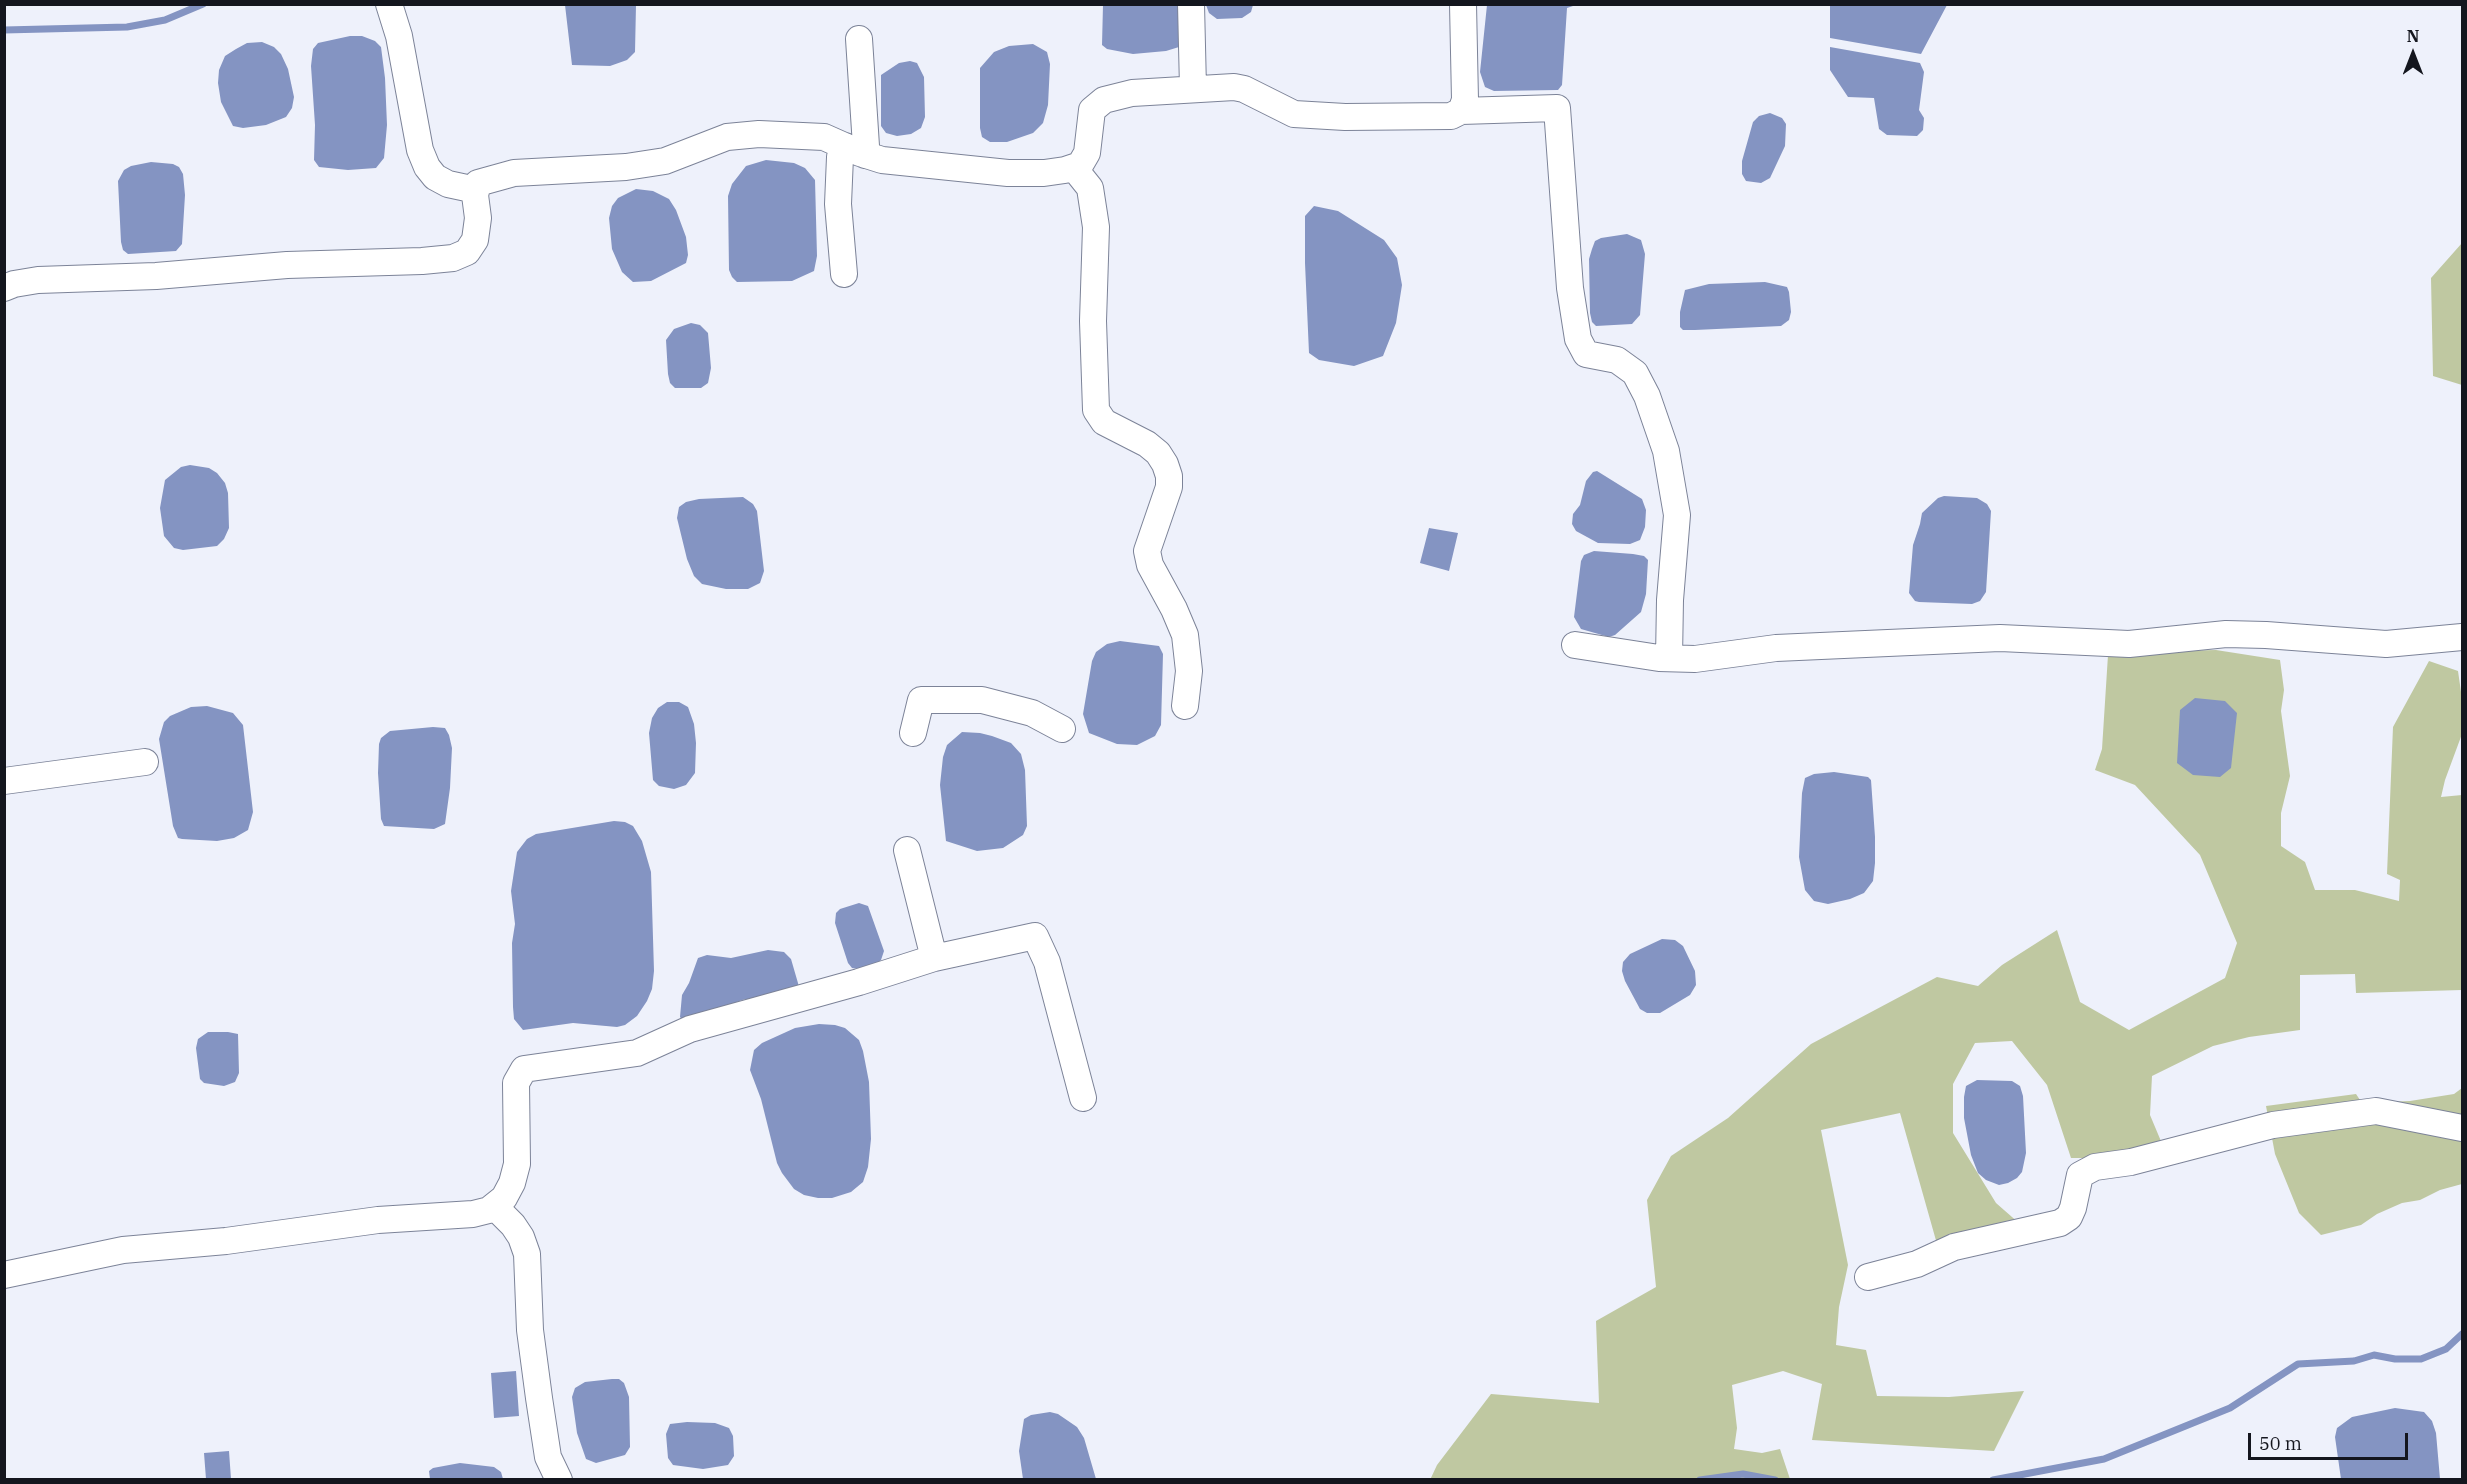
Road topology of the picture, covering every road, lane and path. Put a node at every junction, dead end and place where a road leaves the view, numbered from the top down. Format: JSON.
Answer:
{"nodes":[{"id":1,"x":389,"y":4,"type":"edge"},
{"id":2,"x":1191,"y":4,"type":"edge"},
{"id":3,"x":1463,"y":4,"type":"edge"},
{"id":4,"x":859,"y":39,"type":"dead end"},
{"id":5,"x":1193,"y":88,"type":"junction"},
{"id":6,"x":1461,"y":111,"type":"junction"},
{"id":7,"x":855,"y":150,"type":"junction"},
{"id":8,"x":1074,"y":168,"type":"junction"},
{"id":9,"x":476,"y":190,"type":"junction"},
{"id":10,"x":844,"y":274,"type":"dead end"},
{"id":11,"x":4,"y":288,"type":"edge"},
{"id":12,"x":2463,"y":637,"type":"edge"},
{"id":13,"x":1575,"y":645,"type":"dead end"},
{"id":14,"x":1669,"y":658,"type":"junction"},
{"id":15,"x":1185,"y":706,"type":"dead end"},
{"id":16,"x":1062,"y":729,"type":"dead end"},
{"id":17,"x":913,"y":733,"type":"dead end"},
{"id":18,"x":145,"y":762,"type":"dead end"},
{"id":19,"x":4,"y":781,"type":"edge"},
{"id":20,"x":907,"y":850,"type":"dead end"},
{"id":21,"x":934,"y":958,"type":"junction"},
{"id":22,"x":1083,"y":1098,"type":"dead end"},
{"id":23,"x":2463,"y":1128,"type":"edge"},
{"id":24,"x":495,"y":1207,"type":"junction"},
{"id":25,"x":4,"y":1275,"type":"edge"},
{"id":26,"x":1868,"y":1277,"type":"dead end"},
{"id":27,"x":559,"y":1479,"type":"edge"}],
"edges":[{"from":1,"to":9,"type":"street"},
{"from":2,"to":5,"type":"street"},
{"from":3,"to":6,"type":"street"},
{"from":4,"to":7,"type":"street"},
{"from":5,"to":6,"type":"street"},
{"from":5,"to":8,"type":"street"},
{"from":6,"to":14,"type":"street"},
{"from":7,"to":8,"type":"street"},
{"from":7,"to":9,"type":"street"},
{"from":7,"to":10,"type":"street"},
{"from":8,"to":15,"type":"street"},
{"from":9,"to":11,"type":"street"},
{"from":12,"to":14,"type":"street"},
{"from":13,"to":14,"type":"street"},
{"from":16,"to":17,"type":"street"},
{"from":18,"to":19,"type":"street"},
{"from":20,"to":21,"type":"street"},
{"from":21,"to":22,"type":"street"},
{"from":21,"to":24,"type":"street"},
{"from":23,"to":26,"type":"street"},
{"from":24,"to":25,"type":"street"},
{"from":24,"to":27,"type":"street"}]}
